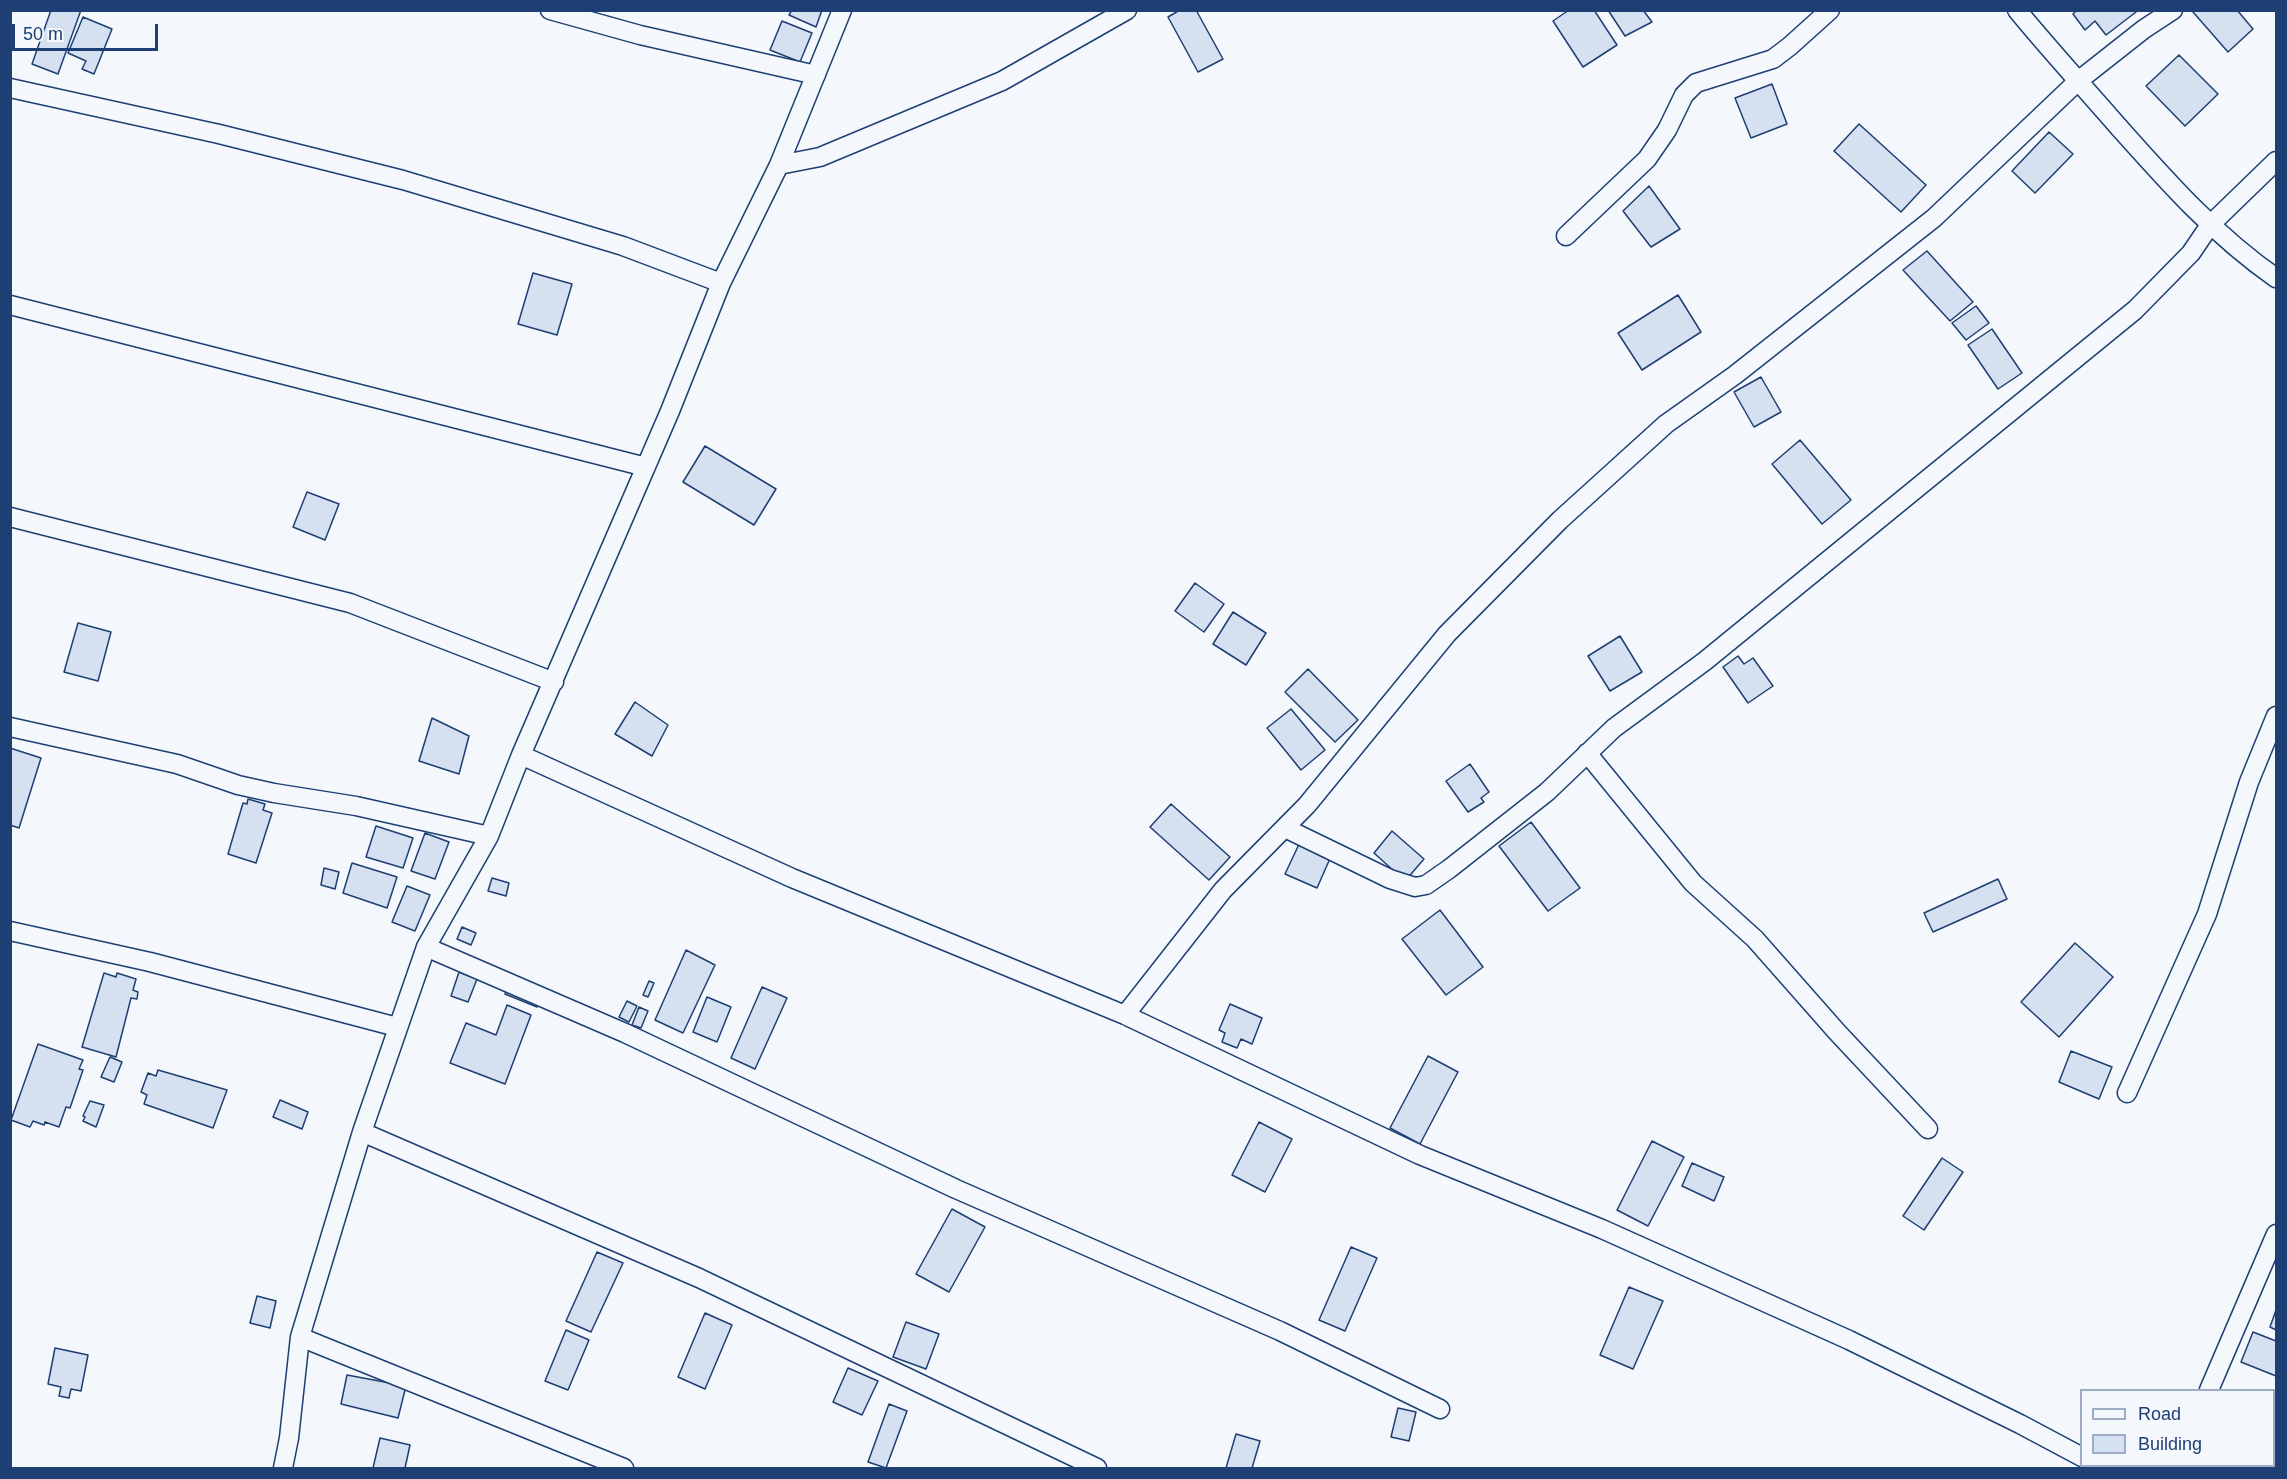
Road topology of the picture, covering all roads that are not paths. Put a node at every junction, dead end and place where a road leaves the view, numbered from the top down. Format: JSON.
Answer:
{"nodes":[{"id":1,"x":550,"y":10,"type":"edge"},
{"id":2,"x":842,"y":10,"type":"edge"},
{"id":3,"x":1127,"y":10,"type":"edge"},
{"id":4,"x":1830,"y":10,"type":"edge"},
{"id":5,"x":2017,"y":10,"type":"edge"},
{"id":6,"x":2173,"y":10,"type":"edge"},
{"id":7,"x":816,"y":75,"type":"junction"},
{"id":8,"x":2078,"y":81,"type":"junction"},
{"id":9,"x":10,"y":88,"type":"edge"},
{"id":10,"x":2277,"y":161,"type":"edge"},
{"id":11,"x":779,"y":165,"type":"junction"},
{"id":12,"x":2210,"y":225,"type":"junction"},
{"id":13,"x":1566,"y":236,"type":"dead end"},
{"id":14,"x":2277,"y":278,"type":"edge"},
{"id":15,"x":721,"y":283,"type":"junction"},
{"id":16,"x":10,"y":305,"type":"edge"},
{"id":17,"x":646,"y":467,"type":"junction"},
{"id":18,"x":10,"y":517,"type":"edge"},
{"id":19,"x":554,"y":682,"type":"junction"},
{"id":20,"x":2277,"y":716,"type":"edge"},
{"id":21,"x":10,"y":728,"type":"edge"},
{"id":22,"x":1587,"y":753,"type":"junction"},
{"id":23,"x":521,"y":755,"type":"junction"},
{"id":24,"x":1285,"y":828,"type":"junction"},
{"id":25,"x":489,"y":836,"type":"junction"},
{"id":26,"x":10,"y":931,"type":"edge"},
{"id":27,"x":426,"y":947,"type":"junction"},
{"id":28,"x":1125,"y":1015,"type":"junction"},
{"id":29,"x":397,"y":1027,"type":"junction"},
{"id":30,"x":2127,"y":1093,"type":"dead end"},
{"id":31,"x":1928,"y":1129,"type":"dead end"},
{"id":32,"x":362,"y":1132,"type":"junction"},
{"id":33,"x":2277,"y":1234,"type":"edge"},
{"id":34,"x":300,"y":1337,"type":"junction"},
{"id":35,"x":2209,"y":1389,"type":"edge"},
{"id":36,"x":1440,"y":1409,"type":"dead end"},
{"id":37,"x":2080,"y":1456,"type":"edge"},
{"id":38,"x":283,"y":1468,"type":"edge"},
{"id":39,"x":624,"y":1468,"type":"edge"},
{"id":40,"x":1097,"y":1468,"type":"edge"}],
"edges":[{"from":1,"to":7,"type":"street"},
{"from":2,"to":7,"type":"street"},
{"from":3,"to":11,"type":"street"},
{"from":4,"to":13,"type":"street"},
{"from":5,"to":8,"type":"street"},
{"from":6,"to":8,"type":"street"},
{"from":7,"to":11,"type":"street"},
{"from":8,"to":12,"type":"street"},
{"from":8,"to":24,"type":"street"},
{"from":9,"to":15,"type":"street"},
{"from":10,"to":12,"type":"street"},
{"from":11,"to":15,"type":"street"},
{"from":12,"to":14,"type":"street"},
{"from":12,"to":22,"type":"street"},
{"from":15,"to":17,"type":"street"},
{"from":16,"to":17,"type":"street"},
{"from":17,"to":19,"type":"street"},
{"from":18,"to":19,"type":"street"},
{"from":19,"to":23,"type":"street"},
{"from":20,"to":30,"type":"street"},
{"from":21,"to":25,"type":"street"},
{"from":22,"to":24,"type":"street"},
{"from":22,"to":31,"type":"street"},
{"from":23,"to":25,"type":"street"},
{"from":23,"to":28,"type":"street"},
{"from":24,"to":28,"type":"street"},
{"from":25,"to":27,"type":"street"},
{"from":26,"to":29,"type":"street"},
{"from":27,"to":29,"type":"street"},
{"from":27,"to":36,"type":"street"},
{"from":28,"to":37,"type":"street"},
{"from":29,"to":32,"type":"street"},
{"from":32,"to":34,"type":"street"},
{"from":32,"to":40,"type":"street"},
{"from":33,"to":35,"type":"street"},
{"from":34,"to":38,"type":"street"},
{"from":34,"to":39,"type":"street"}]}
